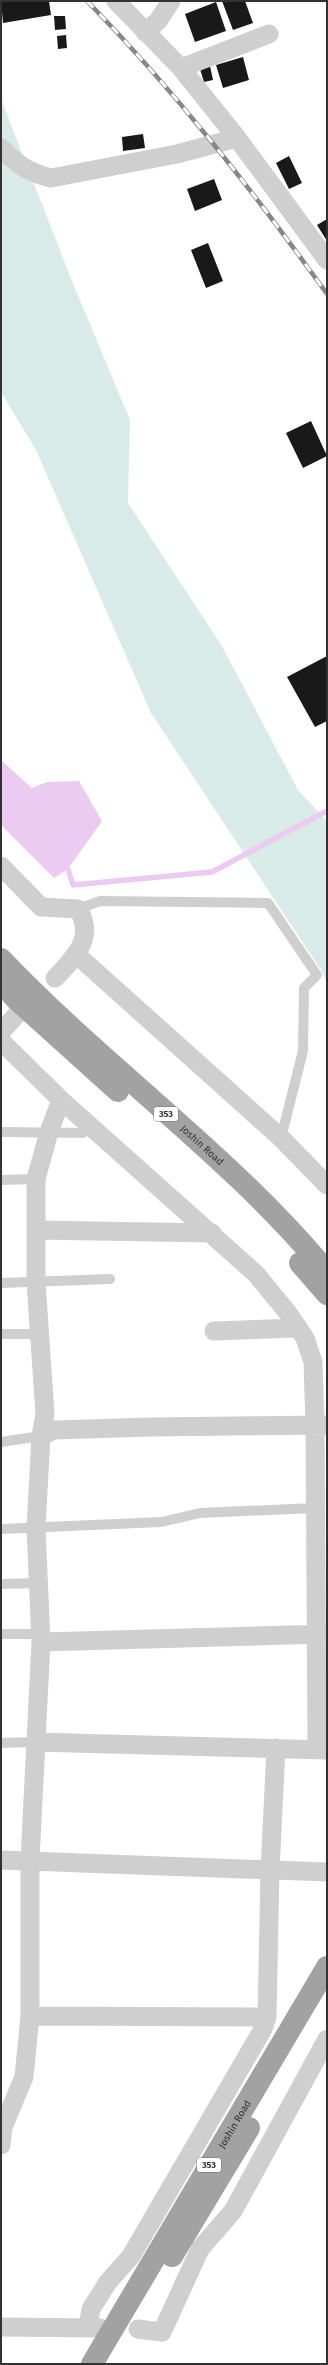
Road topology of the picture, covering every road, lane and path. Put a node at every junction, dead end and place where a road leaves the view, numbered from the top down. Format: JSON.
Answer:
{"nodes":[{"id":1,"x":116,"y":1,"type":"edge"},
{"id":2,"x":171,"y":1,"type":"edge"},
{"id":3,"x":145,"y":32,"type":"junction"},
{"id":4,"x":269,"y":34,"type":"dead end"},
{"id":5,"x":181,"y":68,"type":"junction"},
{"id":6,"x":237,"y":138,"type":"junction"},
{"id":7,"x":1,"y":148,"type":"edge"},
{"id":8,"x":327,"y":260,"type":"edge"},
{"id":9,"x":1,"y":866,"type":"edge"},
{"id":10,"x":78,"y":909,"type":"junction"},
{"id":11,"x":77,"y":955,"type":"junction"},
{"id":12,"x":1,"y":959,"type":"edge"},
{"id":13,"x":55,"y":978,"type":"dead end"},
{"id":14,"x":1,"y":982,"type":"edge"},
{"id":15,"x":19,"y":1012,"type":"dead end"},
{"id":16,"x":1,"y":1032,"type":"edge"},
{"id":17,"x":1,"y":1041,"type":"edge"},
{"id":18,"x":61,"y":1100,"type":"junction"},
{"id":19,"x":1,"y":1132,"type":"edge"},
{"id":20,"x":49,"y":1132,"type":"junction"},
{"id":21,"x":83,"y":1133,"type":"dead end"},
{"id":22,"x":281,"y":1138,"type":"junction"},
{"id":23,"x":36,"y":1179,"type":"junction"},
{"id":24,"x":1,"y":1180,"type":"edge"},
{"id":25,"x":327,"y":1185,"type":"edge"},
{"id":26,"x":36,"y":1230,"type":"junction"},
{"id":27,"x":212,"y":1232,"type":"junction"},
{"id":28,"x":327,"y":1272,"type":"edge"},
{"id":29,"x":110,"y":1279,"type":"dead end"},
{"id":30,"x":36,"y":1282,"type":"junction"},
{"id":31,"x":1,"y":1283,"type":"edge"},
{"id":32,"x":327,"y":1294,"type":"edge"},
{"id":33,"x":298,"y":1328,"type":"junction"},
{"id":34,"x":214,"y":1331,"type":"dead end"},
{"id":35,"x":1,"y":1334,"type":"edge"},
{"id":36,"x":40,"y":1334,"type":"junction"},
{"id":37,"x":321,"y":1425,"type":"edge"},
{"id":38,"x":41,"y":1436,"type":"junction"},
{"id":39,"x":1,"y":1442,"type":"edge"},
{"id":40,"x":315,"y":1508,"type":"junction"},
{"id":41,"x":36,"y":1528,"type":"junction"},
{"id":42,"x":1,"y":1529,"type":"edge"},
{"id":43,"x":39,"y":1583,"type":"junction"},
{"id":44,"x":1,"y":1584,"type":"edge"},
{"id":45,"x":1,"y":1634,"type":"edge"},
{"id":46,"x":322,"y":1635,"type":"edge"},
{"id":47,"x":42,"y":1638,"type":"junction"},
{"id":48,"x":35,"y":1742,"type":"junction"},
{"id":49,"x":1,"y":1743,"type":"edge"},
{"id":50,"x":276,"y":1748,"type":"junction"},
{"id":51,"x":322,"y":1749,"type":"edge"},
{"id":52,"x":1,"y":1860,"type":"edge"},
{"id":53,"x":30,"y":1860,"type":"junction"},
{"id":54,"x":270,"y":1871,"type":"junction"},
{"id":55,"x":327,"y":1872,"type":"edge"},
{"id":56,"x":327,"y":1967,"type":"edge"},
{"id":57,"x":327,"y":1996,"type":"edge"},
{"id":58,"x":30,"y":2016,"type":"junction"},
{"id":59,"x":267,"y":2017,"type":"junction"},
{"id":60,"x":327,"y":2039,"type":"edge"},
{"id":61,"x":1,"y":2145,"type":"edge"},
{"id":62,"x":1,"y":2327,"type":"edge"},
{"id":63,"x":138,"y":2329,"type":"dead end"},
{"id":64,"x":92,"y":2364,"type":"edge"},
{"id":65,"x":108,"y":2364,"type":"edge"}],
"edges":[{"from":1,"to":3,"type":"street"},
{"from":2,"to":3,"type":"street"},
{"from":3,"to":5,"type":"street"},
{"from":4,"to":5,"type":"street"},
{"from":5,"to":6,"type":"street"},
{"from":6,"to":7,"type":"street"},
{"from":6,"to":8,"type":"street"},
{"from":9,"to":10,"type":"street"},
{"from":10,"to":11,"type":"street"},
{"from":10,"to":22,"type":"lane"},
{"from":11,"to":13,"type":"street"},
{"from":11,"to":22,"type":"street"},
{"from":12,"to":28,"type":"highway","name":"Joshin Road","number":"353"},
{"from":14,"to":32,"type":"highway","name":"Joshin Road","number":"353"},
{"from":15,"to":16,"type":"street"},
{"from":17,"to":18,"type":"street"},
{"from":18,"to":20,"type":"street"},
{"from":18,"to":27,"type":"street"},
{"from":19,"to":20,"type":"lane"},
{"from":20,"to":21,"type":"lane"},
{"from":20,"to":23,"type":"street"},
{"from":22,"to":25,"type":"street"},
{"from":23,"to":24,"type":"lane"},
{"from":23,"to":26,"type":"street"},
{"from":26,"to":27,"type":"street"},
{"from":26,"to":30,"type":"street"},
{"from":27,"to":33,"type":"street"},
{"from":29,"to":30,"type":"lane"},
{"from":30,"to":31,"type":"lane"},
{"from":30,"to":36,"type":"street"},
{"from":33,"to":34,"type":"street"},
{"from":33,"to":37,"type":"street"},
{"from":35,"to":36,"type":"lane"},
{"from":36,"to":38,"type":"street"},
{"from":37,"to":38,"type":"street"},
{"from":37,"to":40,"type":"street"},
{"from":38,"to":39,"type":"lane"},
{"from":38,"to":41,"type":"street"},
{"from":40,"to":41,"type":"lane"},
{"from":40,"to":46,"type":"street"},
{"from":41,"to":42,"type":"lane"},
{"from":41,"to":43,"type":"street"},
{"from":43,"to":44,"type":"lane"},
{"from":43,"to":47,"type":"street"},
{"from":45,"to":47,"type":"lane"},
{"from":46,"to":47,"type":"street"},
{"from":46,"to":51,"type":"street"},
{"from":47,"to":48,"type":"street"},
{"from":48,"to":49,"type":"lane"},
{"from":48,"to":50,"type":"street"},
{"from":48,"to":53,"type":"street"},
{"from":50,"to":51,"type":"street"},
{"from":50,"to":54,"type":"street"},
{"from":52,"to":53,"type":"street"},
{"from":53,"to":54,"type":"street"},
{"from":53,"to":58,"type":"street"},
{"from":54,"to":55,"type":"street"},
{"from":54,"to":59,"type":"street"},
{"from":56,"to":64,"type":"highway","name":"Joshin Road","number":"353"},
{"from":57,"to":65,"type":"highway","name":"Joshin Road","number":"353"},
{"from":58,"to":59,"type":"street"},
{"from":58,"to":61,"type":"street"},
{"from":59,"to":62,"type":"street"},
{"from":60,"to":63,"type":"street"}]}
